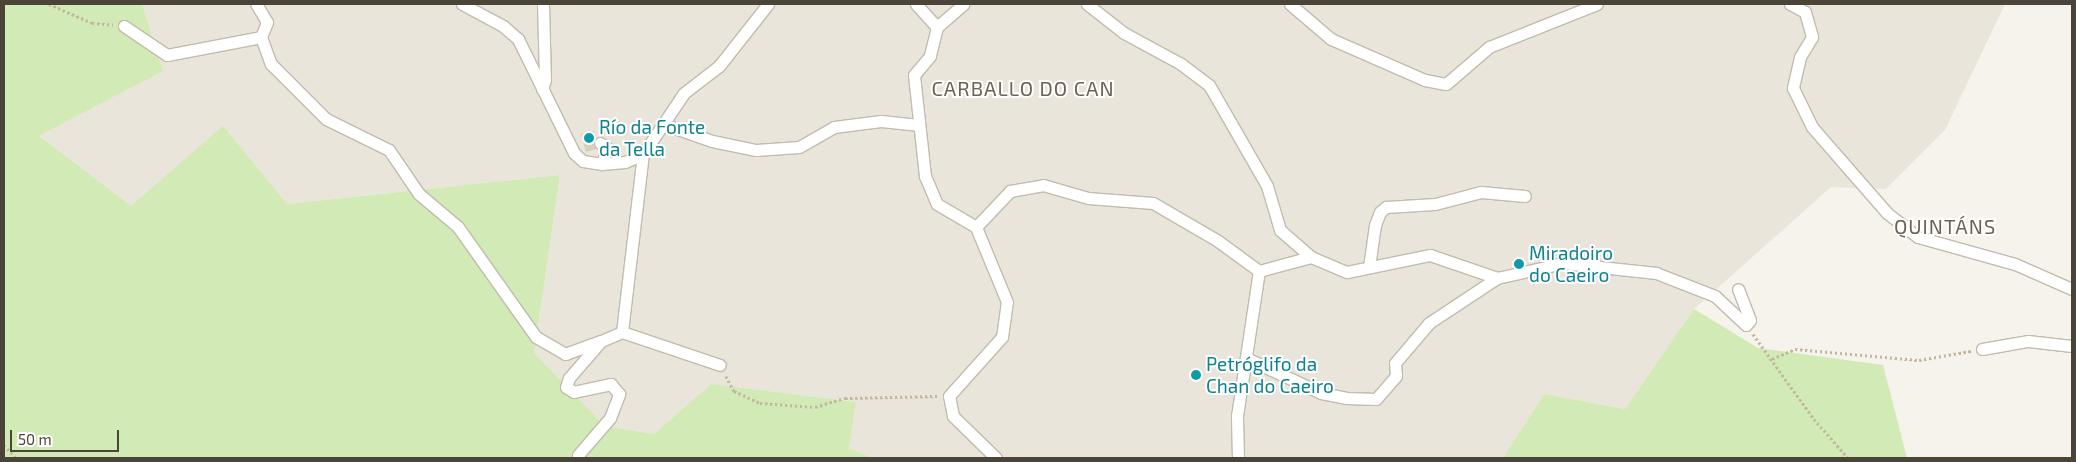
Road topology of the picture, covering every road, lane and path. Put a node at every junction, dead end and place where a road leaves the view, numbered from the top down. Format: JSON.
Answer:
{"nodes":[{"id":1,"x":49,"y":4,"type":"edge"},
{"id":2,"x":256,"y":4,"type":"edge"},
{"id":3,"x":462,"y":4,"type":"edge"},
{"id":4,"x":544,"y":4,"type":"edge"},
{"id":5,"x":768,"y":4,"type":"edge"},
{"id":6,"x":916,"y":4,"type":"edge"},
{"id":7,"x":963,"y":4,"type":"edge"},
{"id":8,"x":1087,"y":4,"type":"edge"},
{"id":9,"x":1290,"y":4,"type":"edge"},
{"id":10,"x":1597,"y":4,"type":"edge"},
{"id":11,"x":1790,"y":4,"type":"edge"},
{"id":12,"x":124,"y":26,"type":"joint"},
{"id":13,"x":937,"y":27,"type":"junction"},
{"id":14,"x":261,"y":37,"type":"junction"},
{"id":15,"x":542,"y":88,"type":"junction"},
{"id":16,"x":663,"y":124,"type":"junction"},
{"id":17,"x":919,"y":126,"type":"junction"},
{"id":18,"x":600,"y":143,"type":"dead end"},
{"id":19,"x":644,"y":154,"type":"junction"},
{"id":20,"x":602,"y":164,"type":"junction"},
{"id":21,"x":1525,"y":196,"type":"dead end"},
{"id":22,"x":976,"y":227,"type":"junction"},
{"id":23,"x":1311,"y":257,"type":"junction"},
{"id":24,"x":1369,"y":267,"type":"junction"},
{"id":25,"x":1259,"y":271,"type":"junction"},
{"id":26,"x":1497,"y":278,"type":"junction"},
{"id":27,"x":1738,"y":289,"type":"dead end"},
{"id":28,"x":2072,"y":289,"type":"edge"},
{"id":29,"x":1746,"y":325,"type":"junction"},
{"id":30,"x":622,"y":332,"type":"junction"},
{"id":31,"x":601,"y":341,"type":"junction"},
{"id":32,"x":2072,"y":346,"type":"edge"},
{"id":33,"x":1982,"y":349,"type":"joint"},
{"id":34,"x":1246,"y":358,"type":"junction"},
{"id":35,"x":1772,"y":359,"type":"junction"},
{"id":36,"x":720,"y":365,"type":"joint"},
{"id":37,"x":949,"y":396,"type":"junction"},
{"id":38,"x":4,"y":445,"type":"edge"},
{"id":39,"x":578,"y":456,"type":"dead end"},
{"id":40,"x":16,"y":458,"type":"edge"},
{"id":41,"x":996,"y":458,"type":"edge"},
{"id":42,"x":1238,"y":458,"type":"edge"},
{"id":43,"x":1848,"y":458,"type":"edge"}],
"edges":[{"from":1,"to":12,"type":"path"},
{"from":2,"to":14,"type":"street"},
{"from":3,"to":15,"type":"street"},
{"from":4,"to":15,"type":"street"},
{"from":5,"to":16,"type":"street"},
{"from":6,"to":13,"type":"street"},
{"from":7,"to":13,"type":"street"},
{"from":8,"to":23,"type":"street"},
{"from":9,"to":10,"type":"street"},
{"from":11,"to":28,"type":"street"},
{"from":12,"to":14,"type":"street"},
{"from":13,"to":17,"type":"street"},
{"from":14,"to":31,"type":"street"},
{"from":15,"to":20,"type":"street"},
{"from":16,"to":17,"type":"street"},
{"from":16,"to":19,"type":"street"},
{"from":17,"to":22,"type":"street"},
{"from":18,"to":20,"type":"street"},
{"from":19,"to":20,"type":"street"},
{"from":19,"to":30,"type":"street"},
{"from":21,"to":24,"type":"street"},
{"from":22,"to":25,"type":"street"},
{"from":22,"to":37,"type":"street"},
{"from":23,"to":24,"type":"street"},
{"from":23,"to":25,"type":"street"},
{"from":24,"to":26,"type":"street"},
{"from":25,"to":34,"type":"street"},
{"from":26,"to":29,"type":"street"},
{"from":26,"to":34,"type":"street"},
{"from":27,"to":29,"type":"street"},
{"from":29,"to":35,"type":"path"},
{"from":30,"to":31,"type":"street"},
{"from":30,"to":36,"type":"street"},
{"from":31,"to":39,"type":"street"},
{"from":32,"to":33,"type":"street"},
{"from":33,"to":35,"type":"path"},
{"from":34,"to":42,"type":"street"},
{"from":35,"to":43,"type":"path"},
{"from":36,"to":37,"type":"path"},
{"from":37,"to":41,"type":"street"},
{"from":38,"to":40,"type":"path"}]}
